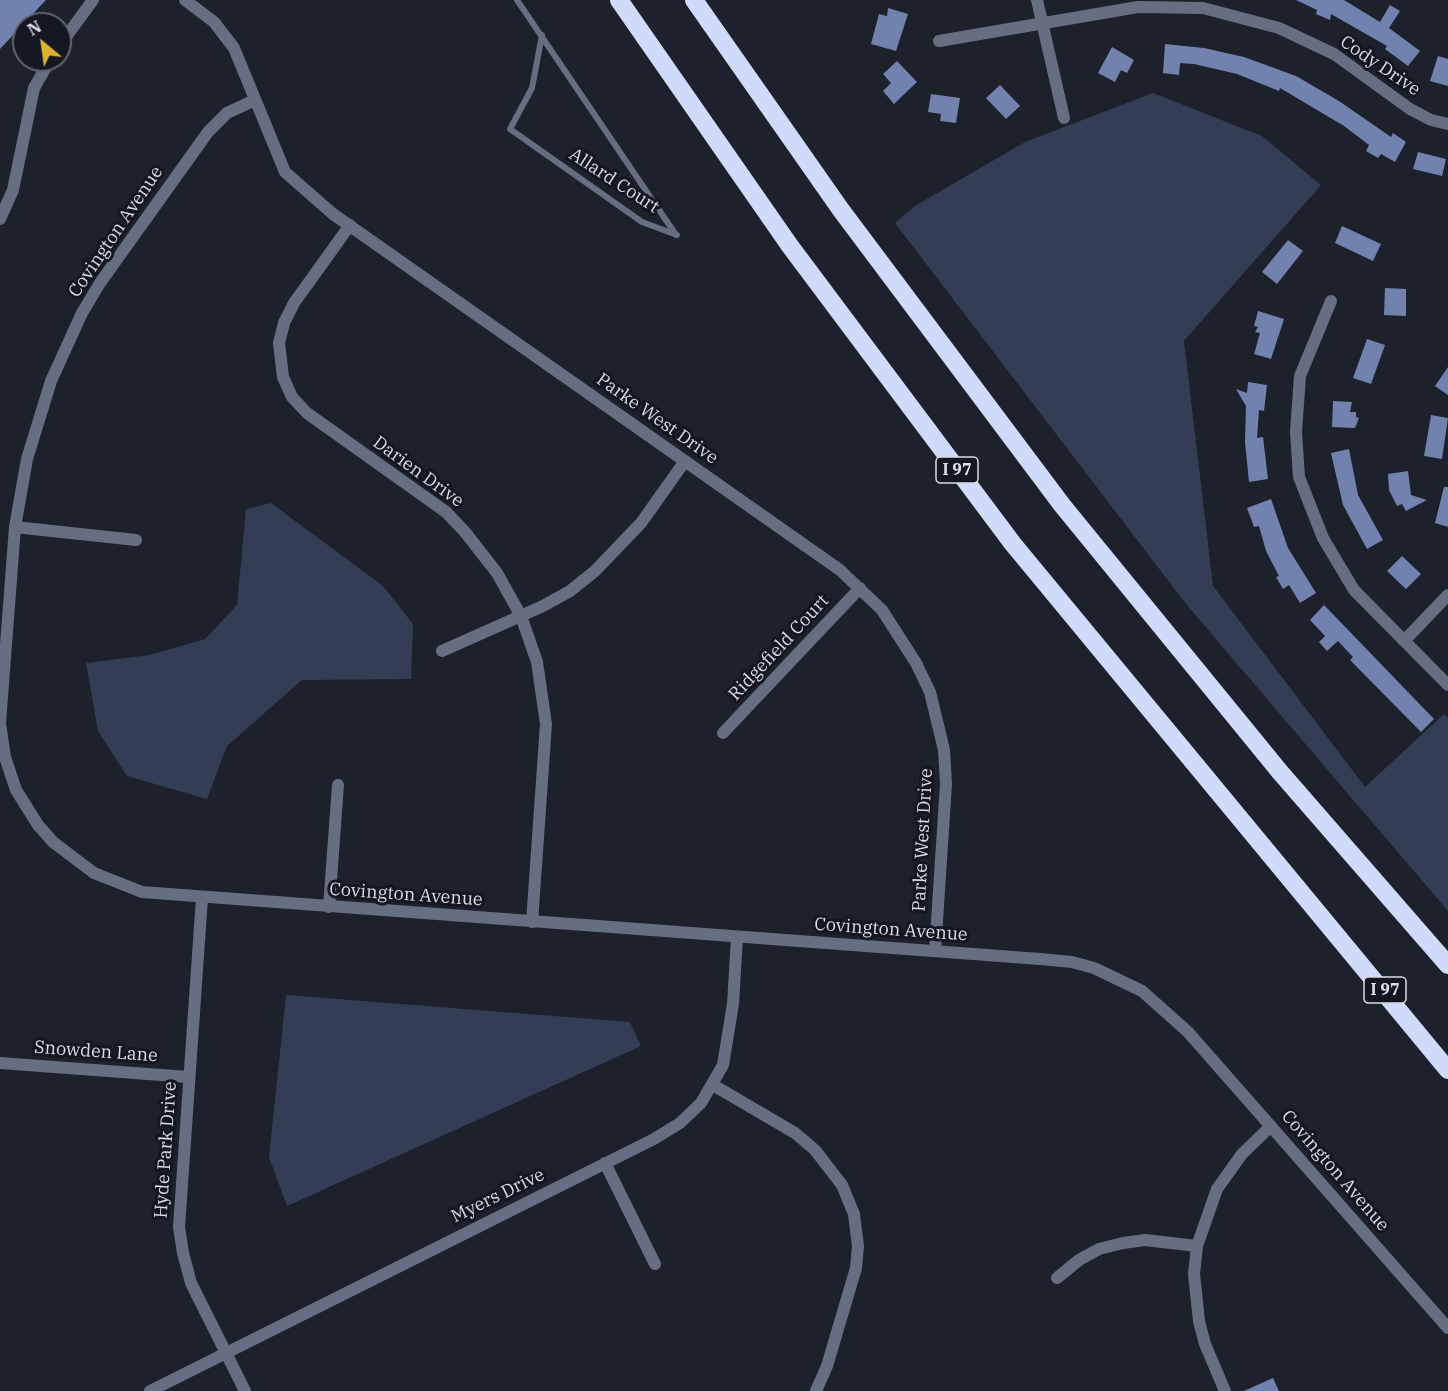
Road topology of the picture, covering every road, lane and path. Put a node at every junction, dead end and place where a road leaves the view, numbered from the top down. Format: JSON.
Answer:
{"nodes":[{"id":1,"x":93,"y":0,"type":"edge"},
{"id":2,"x":185,"y":0,"type":"edge"},
{"id":3,"x":517,"y":0,"type":"edge"},
{"id":4,"x":619,"y":0,"type":"edge"},
{"id":5,"x":694,"y":0,"type":"edge"},
{"id":6,"x":1037,"y":0,"type":"edge"},
{"id":7,"x":1042,"y":25,"type":"junction"},
{"id":8,"x":72,"y":29,"type":"edge"},
{"id":9,"x":542,"y":35,"type":"junction"},
{"id":10,"x":939,"y":41,"type":"dead end"},
{"id":11,"x":43,"y":72,"type":"edge"},
{"id":12,"x":255,"y":100,"type":"junction"},
{"id":13,"x":1064,"y":118,"type":"dead end"},
{"id":14,"x":1448,"y":124,"type":"edge"},
{"id":15,"x":0,"y":219,"type":"edge"},
{"id":16,"x":350,"y":225,"type":"junction"},
{"id":17,"x":1331,"y":302,"type":"dead end"},
{"id":18,"x":685,"y":461,"type":"junction"},
{"id":19,"x":15,"y":526,"type":"junction"},
{"id":20,"x":136,"y":540,"type":"dead end"},
{"id":21,"x":860,"y":588,"type":"junction"},
{"id":22,"x":1448,"y":595,"type":"edge"},
{"id":23,"x":521,"y":616,"type":"junction"},
{"id":24,"x":1404,"y":641,"type":"junction"},
{"id":25,"x":442,"y":651,"type":"dead end"},
{"id":26,"x":1448,"y":685,"type":"edge"},
{"id":27,"x":723,"y":733,"type":"dead end"},
{"id":28,"x":5,"y":777,"type":"edge"},
{"id":29,"x":338,"y":785,"type":"dead end"},
{"id":30,"x":1373,"y":880,"type":"junction"},
{"id":31,"x":202,"y":898,"type":"junction"},
{"id":32,"x":328,"y":907,"type":"junction"},
{"id":33,"x":1322,"y":920,"type":"junction"},
{"id":34,"x":532,"y":922,"type":"junction"},
{"id":35,"x":738,"y":937,"type":"junction"},
{"id":36,"x":935,"y":951,"type":"junction"},
{"id":37,"x":1448,"y":954,"type":"edge"},
{"id":38,"x":1448,"y":965,"type":"edge"},
{"id":39,"x":1448,"y":1060,"type":"edge"},
{"id":40,"x":0,"y":1063,"type":"edge"},
{"id":41,"x":1448,"y":1070,"type":"edge"},
{"id":42,"x":188,"y":1077,"type":"junction"},
{"id":43,"x":713,"y":1085,"type":"junction"},
{"id":44,"x":1271,"y":1126,"type":"junction"},
{"id":45,"x":605,"y":1163,"type":"junction"},
{"id":46,"x":1197,"y":1246,"type":"junction"},
{"id":47,"x":655,"y":1264,"type":"dead end"},
{"id":48,"x":1057,"y":1278,"type":"dead end"},
{"id":49,"x":1448,"y":1328,"type":"edge"},
{"id":50,"x":226,"y":1353,"type":"junction"},
{"id":51,"x":150,"y":1391,"type":"edge"},
{"id":52,"x":245,"y":1391,"type":"edge"},
{"id":53,"x":816,"y":1391,"type":"edge"},
{"id":54,"x":1225,"y":1391,"type":"edge"}],
"edges":[{"from":1,"to":8,"type":"street"},
{"from":2,"to":12,"type":"street","name":"Parke West Drive"},
{"from":3,"to":9,"type":"lane","name":"Allard Court"},
{"from":4,"to":33,"type":"highway","number":"I 97"},
{"from":5,"to":30,"type":"highway"},
{"from":6,"to":7,"type":"street"},
{"from":7,"to":10,"type":"street","name":"Cody Drive"},
{"from":7,"to":13,"type":"street"},
{"from":7,"to":14,"type":"street","name":"Cody Drive"},
{"from":9,"to":9,"type":"lane","name":"Allard Court"},
{"from":11,"to":15,"type":"street"},
{"from":12,"to":16,"type":"street","name":"Parke West Drive"},
{"from":12,"to":19,"type":"street","name":"Covington Avenue"},
{"from":16,"to":18,"type":"street","name":"Parke West Drive"},
{"from":16,"to":23,"type":"street","name":"Darien Drive"},
{"from":17,"to":24,"type":"street"},
{"from":18,"to":21,"type":"street","name":"Parke West Drive"},
{"from":18,"to":23,"type":"street"},
{"from":19,"to":20,"type":"street"},
{"from":19,"to":28,"type":"street","name":"Covington Avenue"},
{"from":21,"to":27,"type":"street","name":"Ridgefield Court"},
{"from":21,"to":36,"type":"street","name":"Parke West Drive"},
{"from":22,"to":24,"type":"street"},
{"from":23,"to":25,"type":"street"},
{"from":23,"to":34,"type":"street","name":"Darien Drive"},
{"from":24,"to":26,"type":"street"},
{"from":28,"to":31,"type":"street","name":"Covington Avenue"},
{"from":29,"to":32,"type":"street"},
{"from":30,"to":37,"type":"highway"},
{"from":30,"to":38,"type":"highway"},
{"from":31,"to":32,"type":"street","name":"Covington Avenue"},
{"from":31,"to":42,"type":"street","name":"Hyde Park Drive"},
{"from":32,"to":34,"type":"street","name":"Covington Avenue"},
{"from":33,"to":39,"type":"highway","number":"I 97"},
{"from":33,"to":41,"type":"highway"},
{"from":34,"to":35,"type":"street","name":"Covington Avenue"},
{"from":35,"to":36,"type":"street","name":"Covington Avenue"},
{"from":35,"to":43,"type":"street","name":"Myers Drive"},
{"from":36,"to":44,"type":"street","name":"Covington Avenue"},
{"from":40,"to":42,"type":"street","name":"Snowden Lane"},
{"from":42,"to":50,"type":"street","name":"Hyde Park Drive"},
{"from":43,"to":45,"type":"street","name":"Myers Drive"},
{"from":43,"to":53,"type":"street"},
{"from":44,"to":46,"type":"street"},
{"from":44,"to":49,"type":"street","name":"Covington Avenue"},
{"from":45,"to":47,"type":"street"},
{"from":45,"to":50,"type":"street","name":"Myers Drive"},
{"from":46,"to":48,"type":"street"},
{"from":46,"to":54,"type":"street"},
{"from":50,"to":51,"type":"street","name":"Myers Drive"},
{"from":50,"to":52,"type":"street","name":"Hyde Park Drive"}]}
